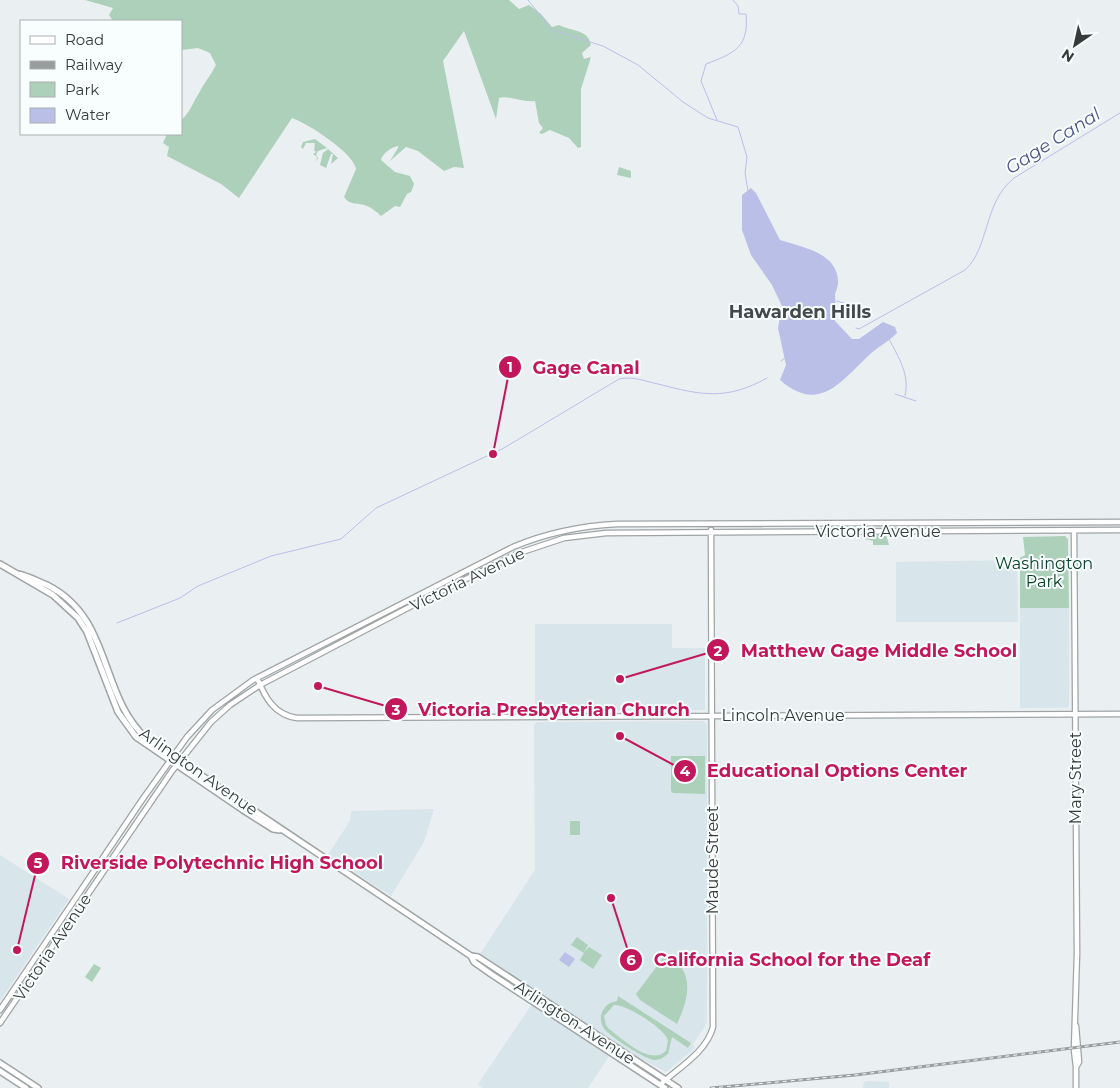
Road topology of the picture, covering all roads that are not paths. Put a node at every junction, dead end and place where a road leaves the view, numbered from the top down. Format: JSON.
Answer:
{"nodes":[{"id":1,"x":1120,"y":522,"type":"edge"},
{"id":2,"x":710,"y":524,"type":"junction"},
{"id":3,"x":1074,"y":530,"type":"junction"},
{"id":4,"x":1120,"y":530,"type":"edge"},
{"id":5,"x":711,"y":532,"type":"junction"},
{"id":6,"x":0,"y":564,"type":"edge"},
{"id":7,"x":257,"y":678,"type":"junction"},
{"id":8,"x":260,"y":685,"type":"junction"},
{"id":9,"x":252,"y":690,"type":"junction"},
{"id":10,"x":266,"y":698,"type":"junction"},
{"id":11,"x":1075,"y":714,"type":"junction"},
{"id":12,"x":1120,"y":714,"type":"edge"},
{"id":13,"x":711,"y":716,"type":"junction"},
{"id":14,"x":172,"y":759,"type":"junction"},
{"id":15,"x":177,"y":763,"type":"junction"},
{"id":16,"x":472,"y":956,"type":"junction"},
{"id":17,"x":0,"y":1010,"type":"edge"},
{"id":18,"x":0,"y":1023,"type":"edge"},
{"id":19,"x":0,"y":1063,"type":"edge"},
{"id":20,"x":0,"y":1071,"type":"edge"},
{"id":21,"x":666,"y":1080,"type":"junction"},
{"id":22,"x":663,"y":1086,"type":"edge"},
{"id":23,"x":26,"y":1088,"type":"edge"},
{"id":24,"x":38,"y":1088,"type":"edge"},
{"id":25,"x":678,"y":1088,"type":"edge"},
{"id":26,"x":1076,"y":1088,"type":"edge"}],
"edges":[{"from":1,"to":2,"type":"main road","name":"Victoria Avenue"},
{"from":2,"to":5,"type":"main road","name":"Maude Street"},
{"from":2,"to":7,"type":"main road","name":"Victoria Avenue"},
{"from":3,"to":4,"type":"main road","name":"Victoria Avenue"},
{"from":3,"to":5,"type":"main road","name":"Victoria Avenue"},
{"from":3,"to":11,"type":"main road","name":"Mary Street"},
{"from":5,"to":8,"type":"main road","name":"Victoria Avenue"},
{"from":5,"to":13,"type":"main road","name":"Maude Street"},
{"from":6,"to":14,"type":"main road","name":"Arlington Avenue"},
{"from":7,"to":8,"type":"main road","name":"Lincoln Avenue"},
{"from":7,"to":14,"type":"main road","name":"Victoria Avenue"},
{"from":8,"to":9,"type":"main road","name":"Victoria Avenue"},
{"from":8,"to":10,"type":"main road","name":"Lincoln Avenue"},
{"from":9,"to":10,"type":"main road"},
{"from":9,"to":15,"type":"main road","name":"Victoria Avenue"},
{"from":10,"to":13,"type":"main road","name":"Lincoln Avenue"},
{"from":11,"to":12,"type":"main road","name":"Lincoln Avenue"},
{"from":11,"to":13,"type":"main road","name":"Lincoln Avenue"},
{"from":11,"to":26,"type":"main road","name":"Mary Street"},
{"from":13,"to":21,"type":"main road","name":"Maude Street"},
{"from":14,"to":15,"type":"main road","name":"Arlington Avenue"},
{"from":14,"to":17,"type":"main road","name":"Victoria Avenue"},
{"from":15,"to":16,"type":"main road","name":"Arlington Avenue"},
{"from":15,"to":18,"type":"main road","name":"Victoria Avenue"},
{"from":16,"to":21,"type":"main road","name":"Arlington Avenue"},
{"from":16,"to":22,"type":"main road","name":"Arlington Avenue"},
{"from":19,"to":24,"type":"main road"},
{"from":20,"to":23,"type":"main road"},
{"from":21,"to":22,"type":"main road","name":"Maude Street"},
{"from":21,"to":25,"type":"main road","name":"Arlington Avenue"}]}
